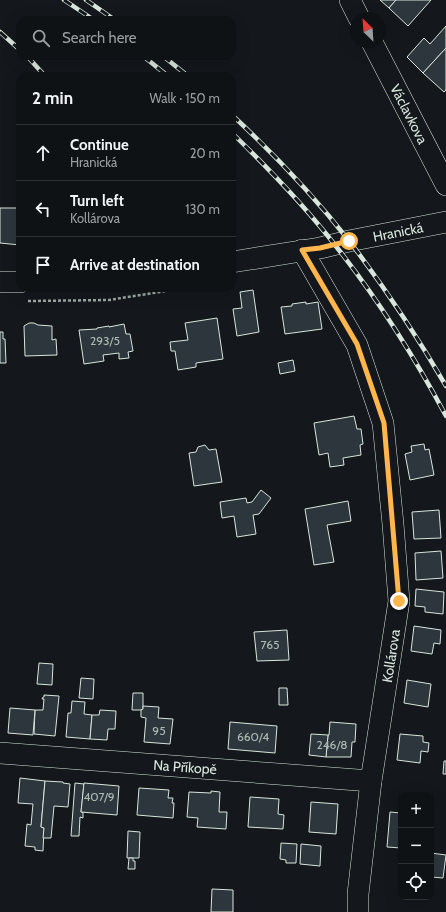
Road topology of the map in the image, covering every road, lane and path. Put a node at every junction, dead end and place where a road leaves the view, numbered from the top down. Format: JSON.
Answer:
{"nodes":[{"id":1,"x":350,"y":0,"type":"edge"},
{"id":2,"x":356,"y":12,"type":"edge"},
{"id":3,"x":375,"y":48,"type":"edge"},
{"id":4,"x":446,"y":185,"type":"edge"},
{"id":5,"x":446,"y":222,"type":"edge"},
{"id":6,"x":302,"y":250,"type":"junction"},
{"id":7,"x":236,"y":261,"type":"edge"},
{"id":8,"x":0,"y":282,"type":"edge"},
{"id":9,"x":16,"y":289,"type":"edge"},
{"id":10,"x":32,"y":292,"type":"edge"},
{"id":11,"x":160,"y":292,"type":"edge"},
{"id":12,"x":0,"y":753,"type":"edge"},
{"id":13,"x":371,"y":781,"type":"junction"},
{"id":14,"x":358,"y":912,"type":"edge"}],
"edges":[{"from":1,"to":2,"type":"street"},
{"from":3,"to":4,"type":"street","name":"Václavkova"},
{"from":5,"to":6,"type":"street","name":"Hranická"},
{"from":6,"to":7,"type":"street","name":"Hranická"},
{"from":6,"to":13,"type":"street","name":"Kollárova"},
{"from":8,"to":9,"type":"street"},
{"from":10,"to":11,"type":"path"},
{"from":12,"to":13,"type":"street","name":"Na Příkopě"},
{"from":13,"to":14,"type":"street","name":"Kollárova"}]}
